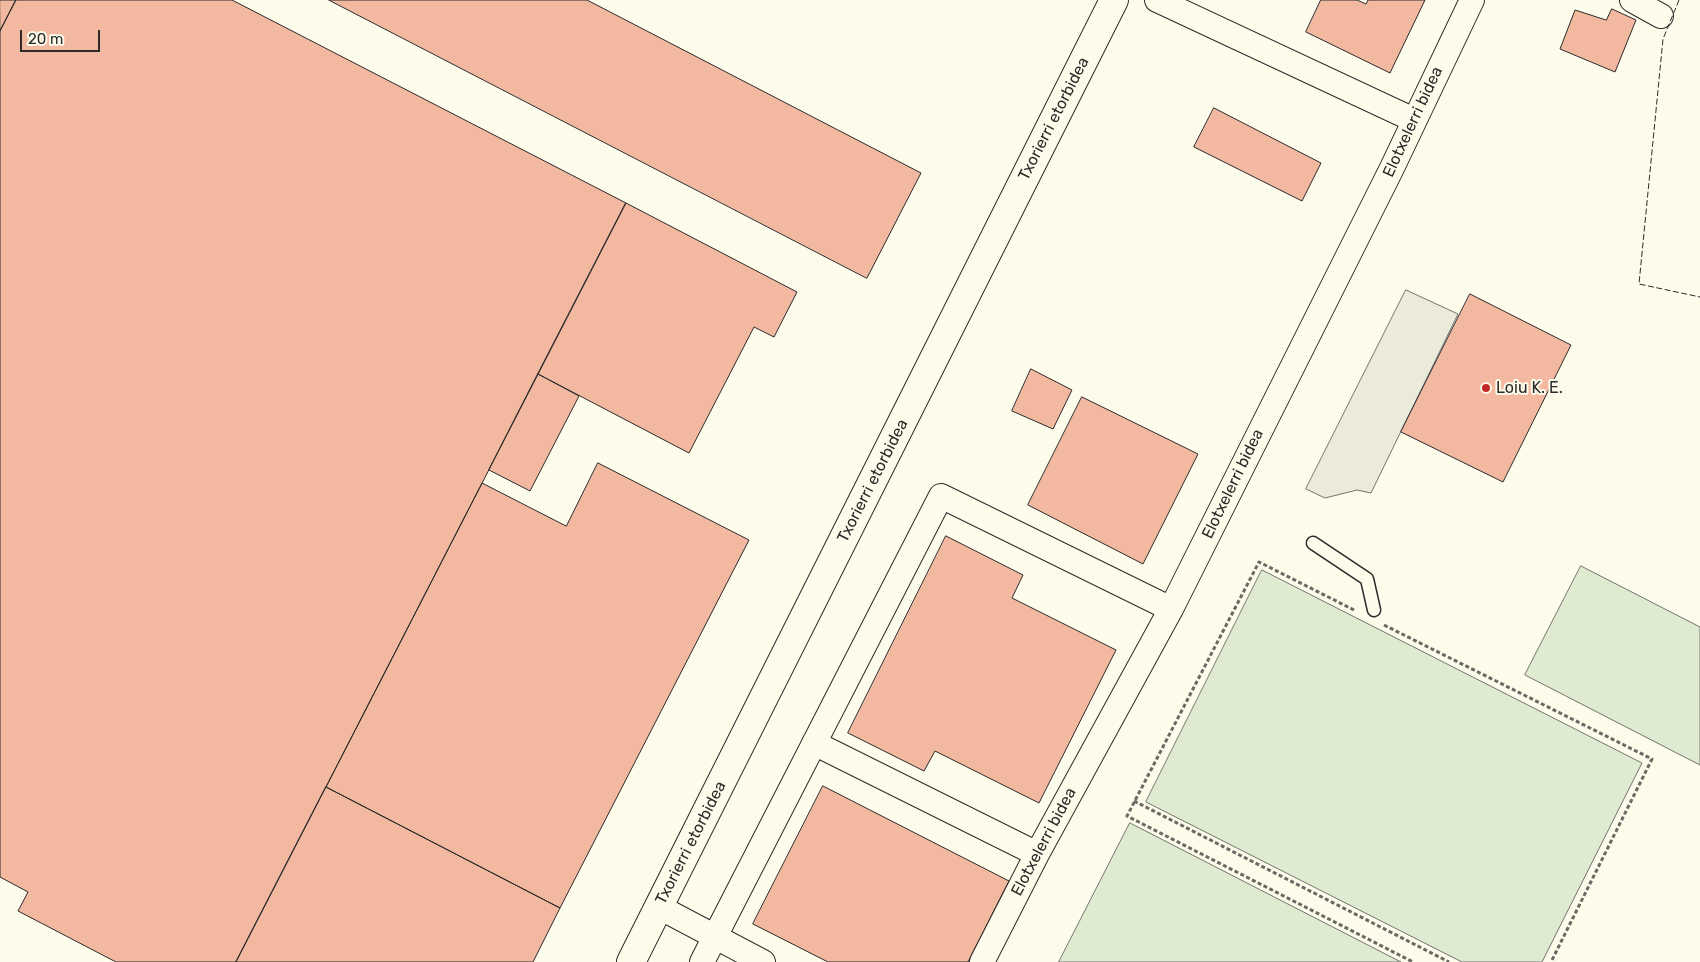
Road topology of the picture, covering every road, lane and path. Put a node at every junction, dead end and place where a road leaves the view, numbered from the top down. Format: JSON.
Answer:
{"nodes":[{"id":1,"x":1114,"y":0,"type":"edge"},
{"id":2,"x":1157,"y":0,"type":"edge"},
{"id":3,"x":1472,"y":0,"type":"edge"},
{"id":4,"x":1632,"y":0,"type":"edge"},
{"id":5,"x":1661,"y":16,"type":"dead end"},
{"id":6,"x":1414,"y":120,"type":"junction"},
{"id":7,"x":1313,"y":543,"type":"dead end"},
{"id":8,"x":1170,"y":610,"type":"junction"},
{"id":9,"x":1360,"y":613,"type":"dead end"},
{"id":10,"x":1376,"y":616,"type":"joint"},
{"id":11,"x":814,"y":743,"type":"junction"},
{"id":12,"x":1134,"y":801,"type":"junction"},
{"id":13,"x":1036,"y":854,"type":"junction"},
{"id":14,"x":659,"y":907,"type":"junction"},
{"id":15,"x":715,"y":936,"type":"junction"},
{"id":16,"x":632,"y":962,"type":"edge"},
{"id":17,"x":702,"y":962,"type":"edge"},
{"id":18,"x":763,"y":962,"type":"edge"},
{"id":19,"x":982,"y":962,"type":"edge"},
{"id":20,"x":1413,"y":962,"type":"edge"},
{"id":21,"x":1449,"y":962,"type":"edge"},
{"id":22,"x":1551,"y":962,"type":"edge"}],
"edges":[{"from":1,"to":14,"type":"street","name":"Txorierri etorbidea"},
{"from":2,"to":6,"type":"street"},
{"from":3,"to":6,"type":"street","name":"Elotxelerri bidea"},
{"from":4,"to":5,"type":"street"},
{"from":6,"to":8,"type":"street","name":"Elotxelerri bidea"},
{"from":7,"to":10,"type":"lane"},
{"from":8,"to":11,"type":"street"},
{"from":8,"to":13,"type":"street","name":"Elotxelerri bidea"},
{"from":9,"to":12,"type":"path"},
{"from":10,"to":22,"type":"path"},
{"from":11,"to":13,"type":"street"},
{"from":11,"to":15,"type":"street"},
{"from":12,"to":20,"type":"path"},
{"from":12,"to":21,"type":"path"},
{"from":13,"to":19,"type":"street","name":"Elotxelerri bidea"},
{"from":14,"to":15,"type":"street"},
{"from":14,"to":16,"type":"street","name":"Txorierri etorbidea"},
{"from":15,"to":17,"type":"street"},
{"from":15,"to":18,"type":"street"}]}
